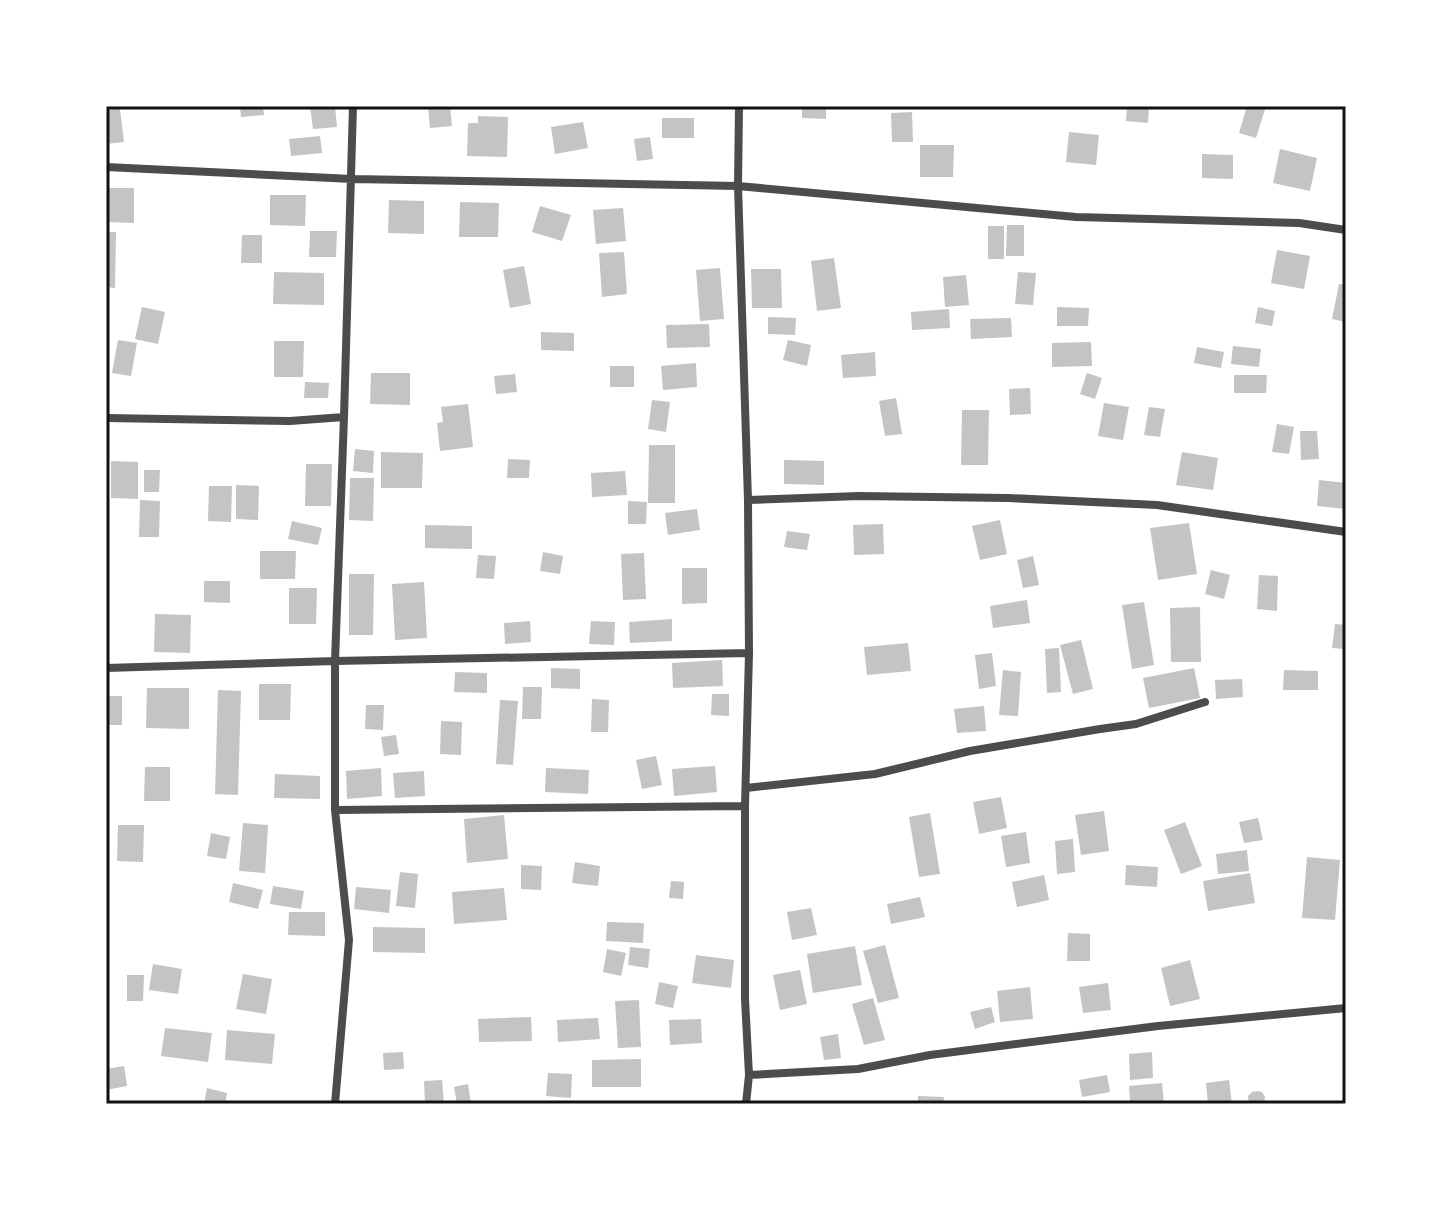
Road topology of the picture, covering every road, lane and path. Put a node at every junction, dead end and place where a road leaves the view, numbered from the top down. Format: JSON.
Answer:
{"nodes":[{"id":1,"x":353,"y":106,"type":"edge"},
{"id":2,"x":739,"y":106,"type":"edge"},
{"id":3,"x":106,"y":167,"type":"edge"},
{"id":4,"x":352,"y":179,"type":"junction"},
{"id":5,"x":738,"y":186,"type":"junction"},
{"id":6,"x":1346,"y":230,"type":"edge"},
{"id":7,"x":344,"y":417,"type":"junction"},
{"id":8,"x":106,"y":418,"type":"edge"},
{"id":9,"x":748,"y":500,"type":"junction"},
{"id":10,"x":1346,"y":532,"type":"edge"},
{"id":11,"x":749,"y":653,"type":"junction"},
{"id":12,"x":335,"y":661,"type":"junction"},
{"id":13,"x":106,"y":668,"type":"edge"},
{"id":14,"x":1205,"y":702,"type":"dead end"},
{"id":15,"x":746,"y":788,"type":"junction"},
{"id":16,"x":745,"y":806,"type":"junction"},
{"id":17,"x":335,"y":810,"type":"junction"},
{"id":18,"x":1346,"y":1008,"type":"edge"},
{"id":19,"x":749,"y":1075,"type":"junction"},
{"id":20,"x":335,"y":1104,"type":"edge"},
{"id":21,"x":746,"y":1104,"type":"edge"}],
"edges":[{"from":1,"to":4,"type":"street"},
{"from":2,"to":5,"type":"street"},
{"from":3,"to":4,"type":"street"},
{"from":4,"to":5,"type":"street"},
{"from":4,"to":7,"type":"street"},
{"from":5,"to":6,"type":"street"},
{"from":5,"to":9,"type":"street"},
{"from":7,"to":8,"type":"street"},
{"from":7,"to":12,"type":"street"},
{"from":9,"to":10,"type":"street"},
{"from":9,"to":11,"type":"street"},
{"from":11,"to":12,"type":"street"},
{"from":11,"to":15,"type":"street"},
{"from":12,"to":13,"type":"street"},
{"from":12,"to":17,"type":"street"},
{"from":14,"to":15,"type":"street"},
{"from":15,"to":16,"type":"street"},
{"from":16,"to":17,"type":"street"},
{"from":16,"to":19,"type":"street"},
{"from":17,"to":20,"type":"street"},
{"from":18,"to":19,"type":"street"},
{"from":19,"to":21,"type":"street"}]}
